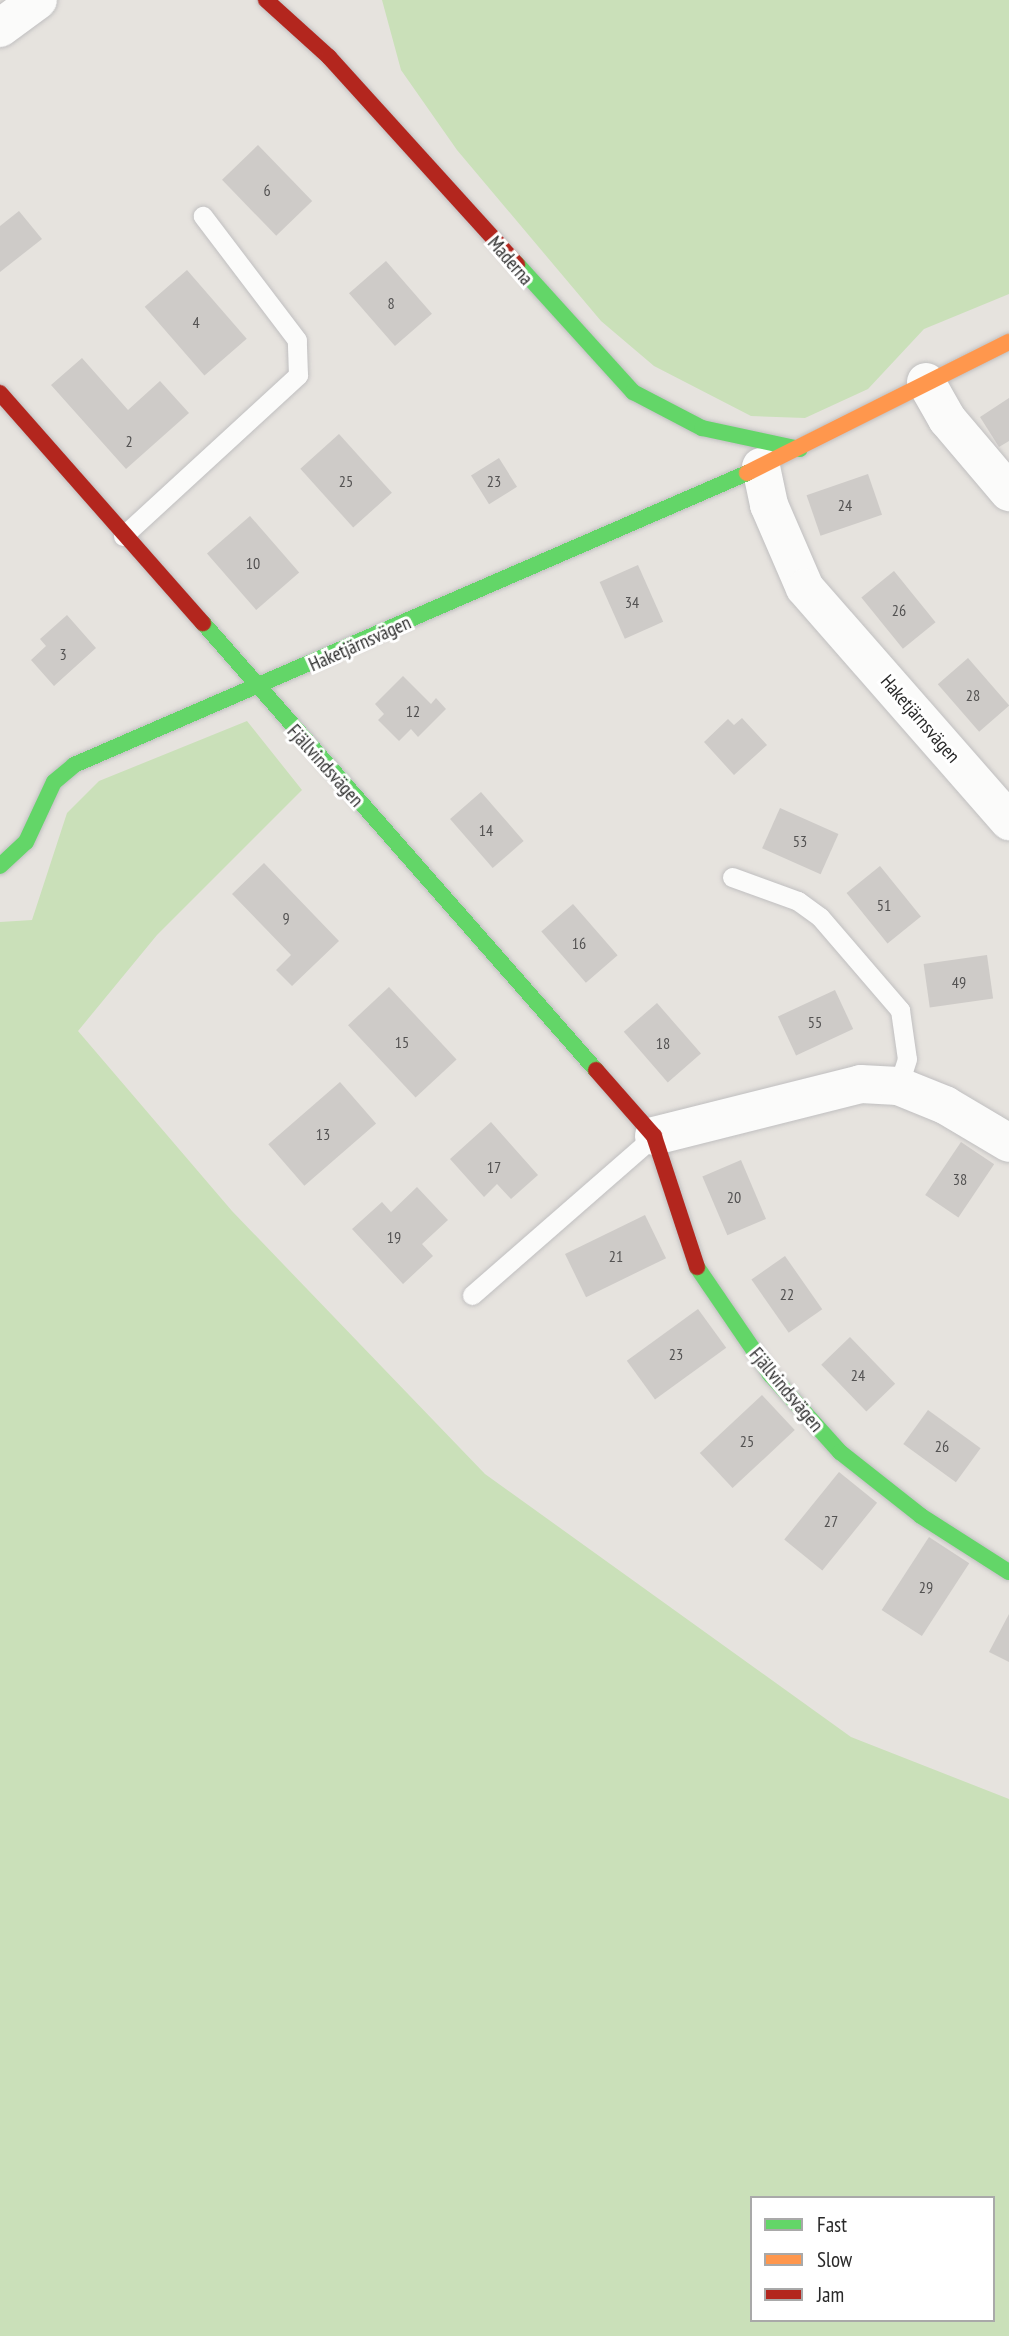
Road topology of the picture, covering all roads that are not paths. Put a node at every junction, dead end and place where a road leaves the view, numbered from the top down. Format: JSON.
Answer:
{"nodes":[{"id":1,"x":38,"y":0,"type":"edge"},
{"id":2,"x":266,"y":0,"type":"edge"},
{"id":3,"x":0,"y":28,"type":"edge"},
{"id":4,"x":203,"y":216,"type":"dead end"},
{"id":5,"x":1009,"y":342,"type":"edge"},
{"id":6,"x":926,"y":382,"type":"junction"},
{"id":7,"x":0,"y":393,"type":"edge"},
{"id":8,"x":800,"y":449,"type":"junction"},
{"id":9,"x":761,"y":467,"type":"junction"},
{"id":10,"x":1009,"y":492,"type":"edge"},
{"id":11,"x":123,"y":536,"type":"junction"},
{"id":12,"x":256,"y":690,"type":"junction"},
{"id":13,"x":1009,"y":821,"type":"edge"},
{"id":14,"x":0,"y":866,"type":"edge"},
{"id":15,"x":732,"y":877,"type":"dead end"},
{"id":16,"x":898,"y":1086,"type":"junction"},
{"id":17,"x":654,"y":1136,"type":"junction"},
{"id":18,"x":1009,"y":1143,"type":"edge"},
{"id":19,"x":472,"y":1295,"type":"dead end"},
{"id":20,"x":1009,"y":1572,"type":"edge"}],
"edges":[{"from":1,"to":3,"type":"street"},
{"from":2,"to":8,"type":"street","name":"Maderna"},
{"from":4,"to":11,"type":"lane"},
{"from":5,"to":6,"type":"street","name":"Haketjärnsvägen"},
{"from":6,"to":8,"type":"street","name":"Haketjärnsvägen"},
{"from":6,"to":10,"type":"street"},
{"from":7,"to":11,"type":"street","name":"Fjällvindsvägen"},
{"from":8,"to":9,"type":"street","name":"Haketjärnsvägen"},
{"from":9,"to":12,"type":"street","name":"Haketjärnsvägen"},
{"from":9,"to":13,"type":"street","name":"Haketjärnsvägen"},
{"from":11,"to":12,"type":"street","name":"Fjällvindsvägen"},
{"from":12,"to":14,"type":"street","name":"Haketjärnsvägen"},
{"from":12,"to":17,"type":"street","name":"Fjällvindsvägen"},
{"from":15,"to":16,"type":"lane"},
{"from":16,"to":17,"type":"street"},
{"from":16,"to":18,"type":"street"},
{"from":17,"to":19,"type":"lane"},
{"from":17,"to":20,"type":"street","name":"Fjällvindsvägen"}]}
